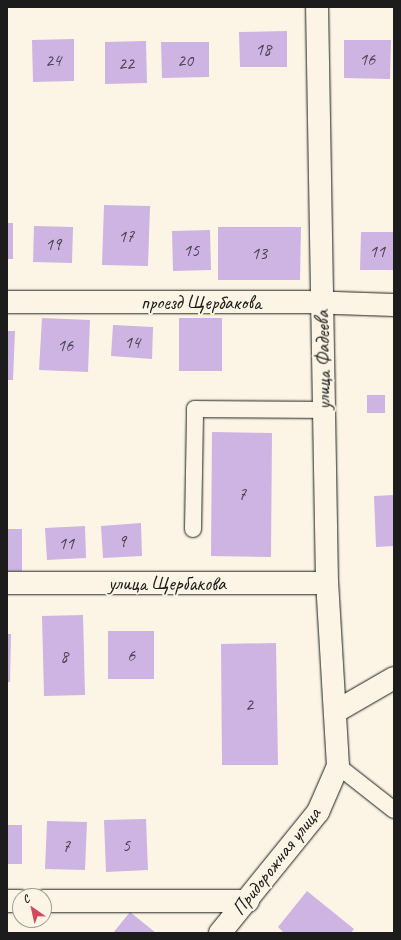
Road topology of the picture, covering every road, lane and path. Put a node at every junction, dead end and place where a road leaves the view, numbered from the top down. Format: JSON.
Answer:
{"nodes":[{"id":1,"x":317,"y":7,"type":"edge"},
{"id":2,"x":7,"y":302,"type":"edge"},
{"id":3,"x":322,"y":303,"type":"junction"},
{"id":4,"x":394,"y":305,"type":"edge"},
{"id":5,"x":324,"y":410,"type":"junction"},
{"id":6,"x":193,"y":530,"type":"dead end"},
{"id":7,"x":7,"y":583,"type":"edge"},
{"id":8,"x":327,"y":583,"type":"junction"},
{"id":9,"x":394,"y":678,"type":"edge"},
{"id":10,"x":335,"y":712,"type":"junction"},
{"id":11,"x":338,"y":766,"type":"junction"},
{"id":12,"x":394,"y":810,"type":"edge"},
{"id":13,"x":52,"y":901,"type":"edge"},
{"id":14,"x":248,"y":901,"type":"junction"},
{"id":15,"x":220,"y":933,"type":"edge"}],
"edges":[{"from":1,"to":3,"type":"street","name":"улица Фадеева"},
{"from":2,"to":3,"type":"street","name":"проезд Щербакова"},
{"from":3,"to":4,"type":"street","name":"проезд Щербакова"},
{"from":3,"to":5,"type":"street","name":"улица Фадеева"},
{"from":5,"to":6,"type":"lane"},
{"from":5,"to":8,"type":"street","name":"улица Фадеева"},
{"from":7,"to":8,"type":"street","name":"улица Щербакова"},
{"from":8,"to":10,"type":"street","name":"улица Фадеева"},
{"from":9,"to":10,"type":"street"},
{"from":10,"to":11,"type":"street","name":"Придорожная улица"},
{"from":11,"to":12,"type":"lane"},
{"from":11,"to":14,"type":"street","name":"Придорожная улица"},
{"from":13,"to":14,"type":"street"},
{"from":14,"to":15,"type":"street","name":"Придорожная улица"}]}
